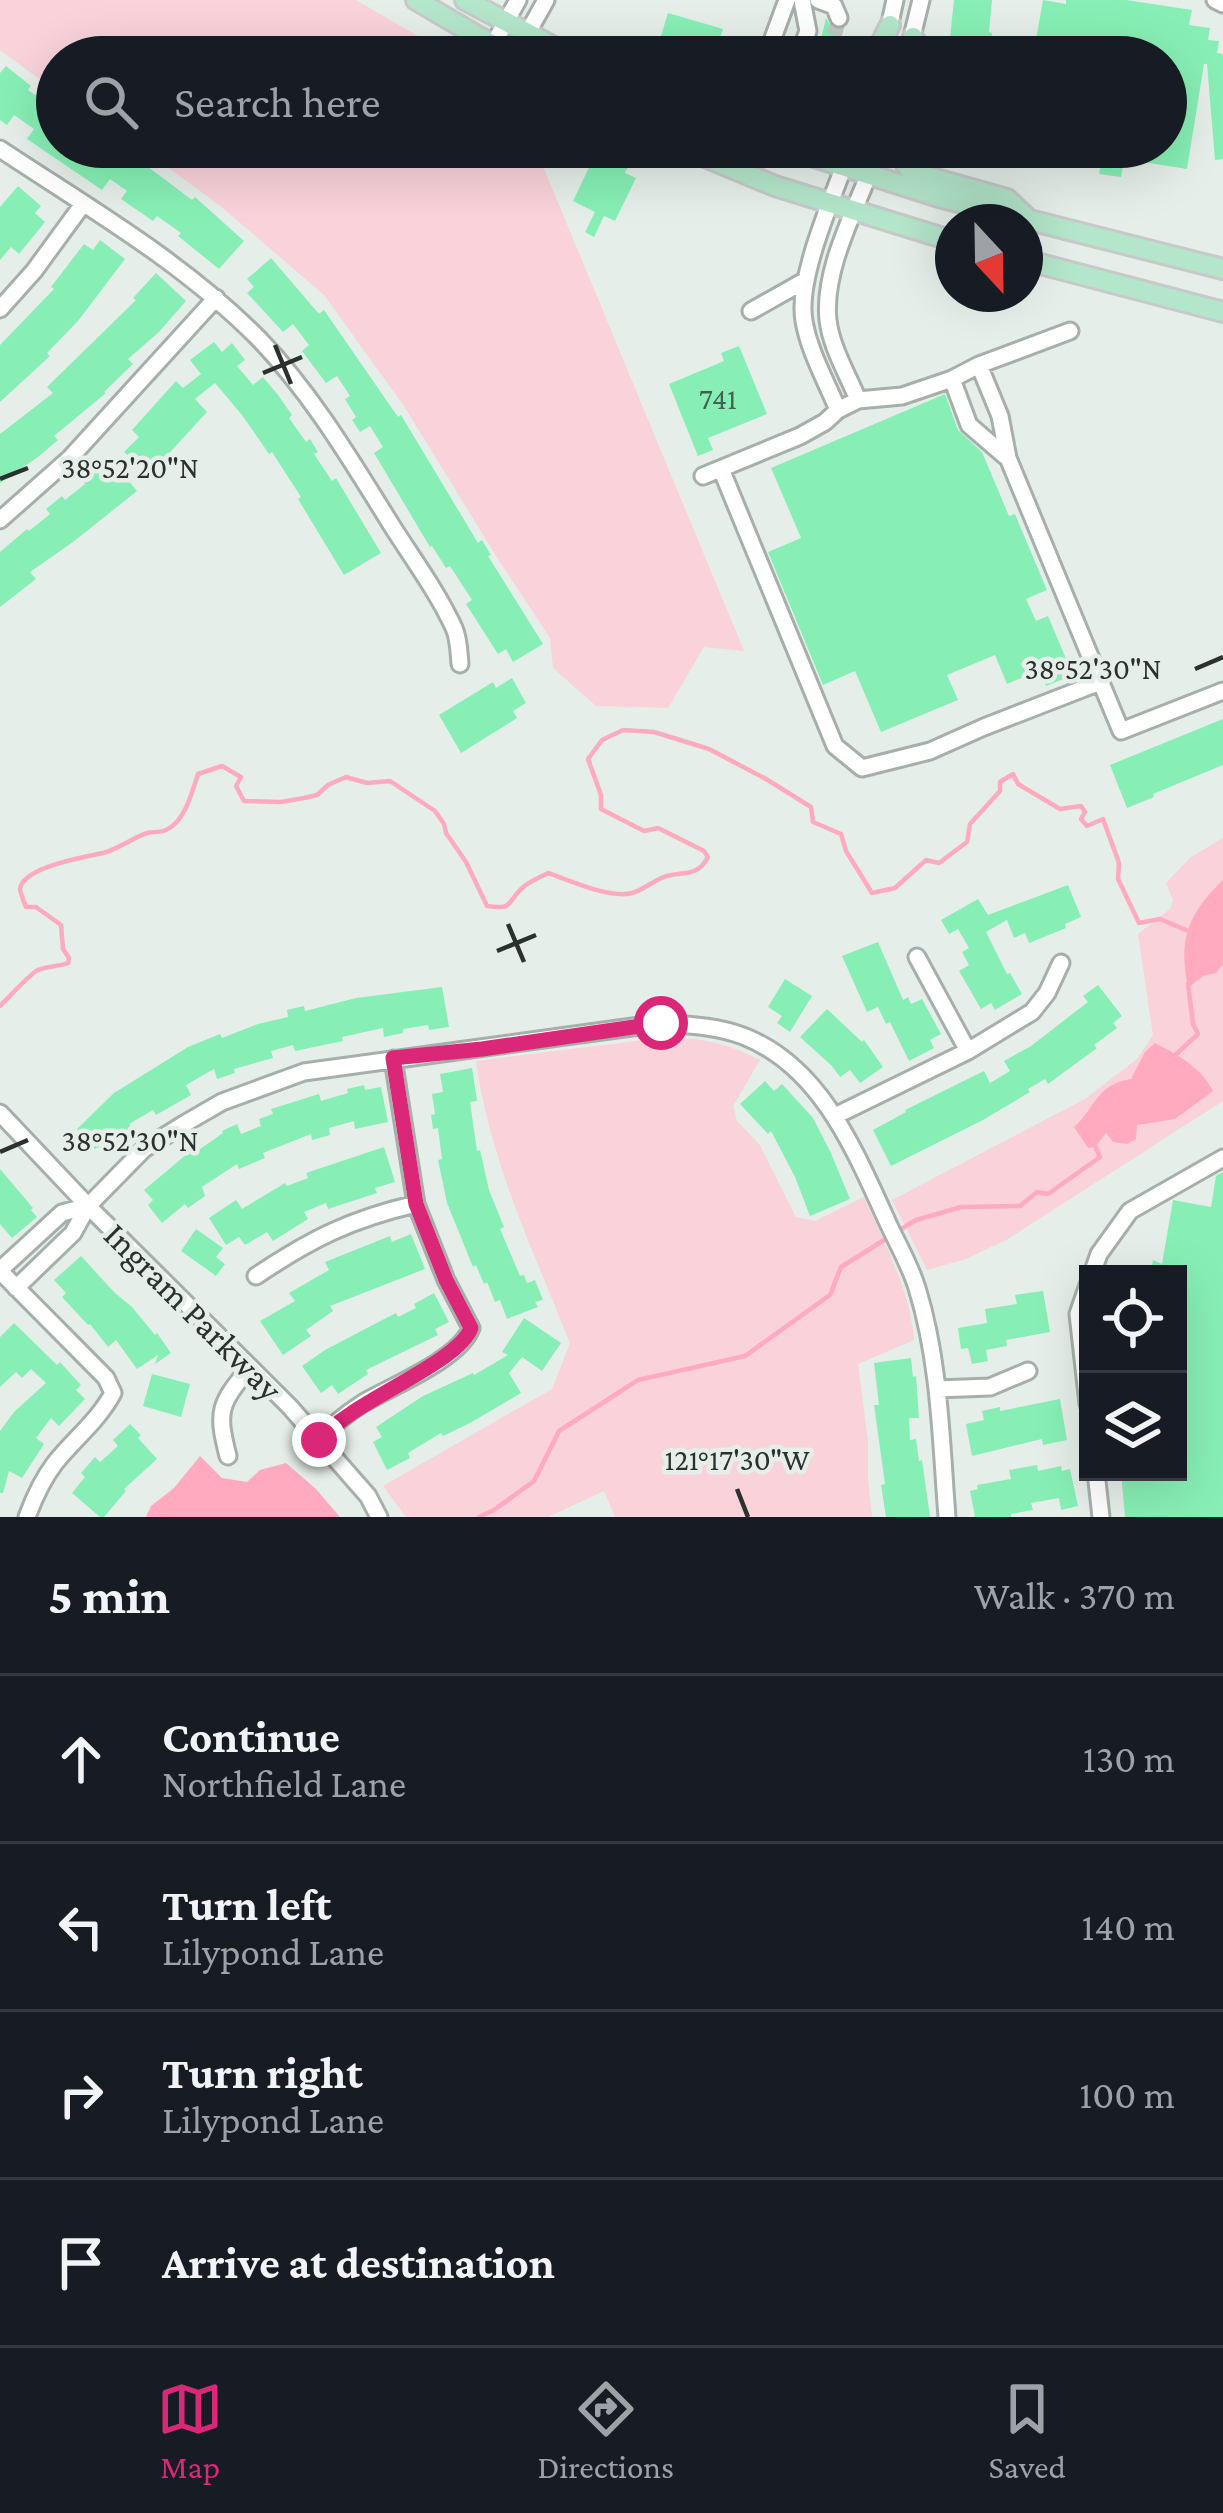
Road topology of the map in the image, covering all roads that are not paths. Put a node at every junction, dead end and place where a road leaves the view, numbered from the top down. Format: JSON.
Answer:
{"nodes":[{"id":1,"x":416,"y":0,"type":"edge"},
{"id":2,"x":464,"y":0,"type":"edge"},
{"id":3,"x":518,"y":0,"type":"edge"},
{"id":4,"x":546,"y":0,"type":"edge"},
{"id":5,"x":787,"y":0,"type":"edge"},
{"id":6,"x":802,"y":0,"type":"edge"},
{"id":7,"x":818,"y":0,"type":"edge"},
{"id":8,"x":896,"y":0,"type":"edge"},
{"id":9,"x":921,"y":0,"type":"edge"},
{"id":10,"x":1215,"y":0,"type":"edge"},
{"id":11,"x":1223,"y":4,"type":"edge"},
{"id":12,"x":839,"y":19,"type":"dead end"},
{"id":13,"x":506,"y":22,"type":"junction"},
{"id":14,"x":890,"y":25,"type":"joint"},
{"id":15,"x":527,"y":34,"type":"junction"},
{"id":16,"x":478,"y":36,"type":"edge"},
{"id":17,"x":498,"y":36,"type":"edge"},
{"id":18,"x":531,"y":36,"type":"edge"},
{"id":19,"x":774,"y":36,"type":"edge"},
{"id":20,"x":806,"y":36,"type":"edge"},
{"id":21,"x":886,"y":36,"type":"edge"},
{"id":22,"x":913,"y":36,"type":"edge"},
{"id":23,"x":0,"y":148,"type":"edge"},
{"id":24,"x":733,"y":168,"type":"edge"},
{"id":25,"x":844,"y":168,"type":"joint"},
{"id":26,"x":871,"y":168,"type":"edge"},
{"id":27,"x":908,"y":168,"type":"edge"},
{"id":28,"x":868,"y":176,"type":"junction"},
{"id":29,"x":82,"y":204,"type":"junction"},
{"id":30,"x":831,"y":204,"type":"junction"},
{"id":31,"x":967,"y":204,"type":"edge"},
{"id":32,"x":1012,"y":204,"type":"edge"},
{"id":33,"x":854,"y":212,"type":"junction"},
{"id":34,"x":1043,"y":223,"type":"edge"},
{"id":35,"x":935,"y":236,"type":"edge"},
{"id":36,"x":1043,"y":265,"type":"edge"},
{"id":37,"x":1223,"y":269,"type":"edge"},
{"id":38,"x":806,"y":280,"type":"junction"},
{"id":39,"x":216,"y":298,"type":"junction"},
{"id":40,"x":0,"y":309,"type":"edge"},
{"id":41,"x":751,"y":311,"type":"dead end"},
{"id":42,"x":1223,"y":312,"type":"edge"},
{"id":43,"x":1070,"y":331,"type":"dead end"},
{"id":44,"x":979,"y":365,"type":"junction"},
{"id":45,"x":952,"y":379,"type":"junction"},
{"id":46,"x":858,"y":400,"type":"junction"},
{"id":47,"x":838,"y":410,"type":"junction"},
{"id":48,"x":1008,"y":458,"type":"junction"},
{"id":49,"x":721,"y":469,"type":"junction"},
{"id":50,"x":703,"y":476,"type":"dead end"},
{"id":51,"x":0,"y":520,"type":"edge"},
{"id":52,"x":460,"y":664,"type":"dead end"},
{"id":53,"x":1100,"y":682,"type":"junction"},
{"id":54,"x":1223,"y":691,"type":"edge"},
{"id":55,"x":917,"y":957,"type":"dead end"},
{"id":56,"x":1061,"y":963,"type":"dead end"},
{"id":57,"x":968,"y":1051,"type":"junction"},
{"id":58,"x":393,"y":1058,"type":"junction"},
{"id":59,"x":0,"y":1112,"type":"edge"},
{"id":60,"x":835,"y":1116,"type":"junction"},
{"id":61,"x":1223,"y":1158,"type":"edge"},
{"id":62,"x":416,"y":1204,"type":"junction"},
{"id":63,"x":88,"y":1206,"type":"junction"},
{"id":64,"x":1095,"y":1265,"type":"edge"},
{"id":65,"x":0,"y":1271,"type":"edge"},
{"id":66,"x":256,"y":1276,"type":"dead end"},
{"id":67,"x":16,"y":1288,"type":"junction"},
{"id":68,"x":249,"y":1368,"type":"junction"},
{"id":69,"x":1028,"y":1372,"type":"dead end"},
{"id":70,"x":938,"y":1389,"type":"junction"},
{"id":71,"x":319,"y":1440,"type":"junction"},
{"id":72,"x":228,"y":1456,"type":"dead end"},
{"id":73,"x":1097,"y":1481,"type":"edge"},
{"id":74,"x":27,"y":1517,"type":"edge"},
{"id":75,"x":380,"y":1517,"type":"edge"},
{"id":76,"x":947,"y":1517,"type":"edge"},
{"id":77,"x":1101,"y":1517,"type":"edge"}],
"edges":[{"from":1,"to":16,"type":"main road"},
{"from":2,"to":13,"type":"main road"},
{"from":3,"to":13,"type":"street"},
{"from":4,"to":15,"type":"street"},
{"from":5,"to":19,"type":"street"},
{"from":6,"to":20,"type":"street"},
{"from":7,"to":12,"type":"street"},
{"from":8,"to":14,"type":"street"},
{"from":9,"to":22,"type":"street"},
{"from":10,"to":11,"type":"street"},
{"from":13,"to":15,"type":"main road"},
{"from":13,"to":17,"type":"street"},
{"from":14,"to":21,"type":"main road"},
{"from":15,"to":18,"type":"main road"},
{"from":23,"to":29,"type":"street"},
{"from":24,"to":30,"type":"main road"},
{"from":25,"to":28,"type":"main road"},
{"from":25,"to":30,"type":"street"},
{"from":26,"to":28,"type":"street"},
{"from":27,"to":32,"type":"main road"},
{"from":28,"to":31,"type":"main road"},
{"from":28,"to":33,"type":"street"},
{"from":29,"to":39,"type":"street"},
{"from":29,"to":40,"type":"street"},
{"from":30,"to":33,"type":"main road"},
{"from":30,"to":38,"type":"street"},
{"from":33,"to":35,"type":"main road"},
{"from":33,"to":46,"type":"street"},
{"from":34,"to":37,"type":"main road"},
{"from":36,"to":42,"type":"main road"},
{"from":38,"to":41,"type":"street"},
{"from":38,"to":47,"type":"street"},
{"from":39,"to":51,"type":"street"},
{"from":39,"to":52,"type":"street"},
{"from":43,"to":44,"type":"street"},
{"from":44,"to":45,"type":"street"},
{"from":44,"to":48,"type":"street"},
{"from":45,"to":46,"type":"street"},
{"from":45,"to":48,"type":"street"},
{"from":46,"to":47,"type":"street"},
{"from":47,"to":49,"type":"street"},
{"from":48,"to":53,"type":"street"},
{"from":49,"to":50,"type":"street"},
{"from":49,"to":53,"type":"street"},
{"from":53,"to":54,"type":"street"},
{"from":55,"to":57,"type":"street"},
{"from":56,"to":57,"type":"street"},
{"from":57,"to":60,"type":"street"},
{"from":58,"to":60,"type":"street"},
{"from":58,"to":62,"type":"street"},
{"from":58,"to":63,"type":"street"},
{"from":59,"to":63,"type":"street","name":"Ingram Parkway"},
{"from":60,"to":70,"type":"street"},
{"from":61,"to":64,"type":"street"},
{"from":62,"to":66,"type":"street"},
{"from":62,"to":71,"type":"street"},
{"from":63,"to":65,"type":"street"},
{"from":63,"to":67,"type":"street"},
{"from":63,"to":68,"type":"street","name":"Ingram Parkway"},
{"from":65,"to":67,"type":"street"},
{"from":67,"to":74,"type":"street"},
{"from":68,"to":71,"type":"street","name":"Ingram Parkway"},
{"from":68,"to":72,"type":"street"},
{"from":69,"to":70,"type":"street"},
{"from":70,"to":76,"type":"street"},
{"from":71,"to":75,"type":"street","name":"Ingram Parkway"},
{"from":73,"to":77,"type":"street"}]}
